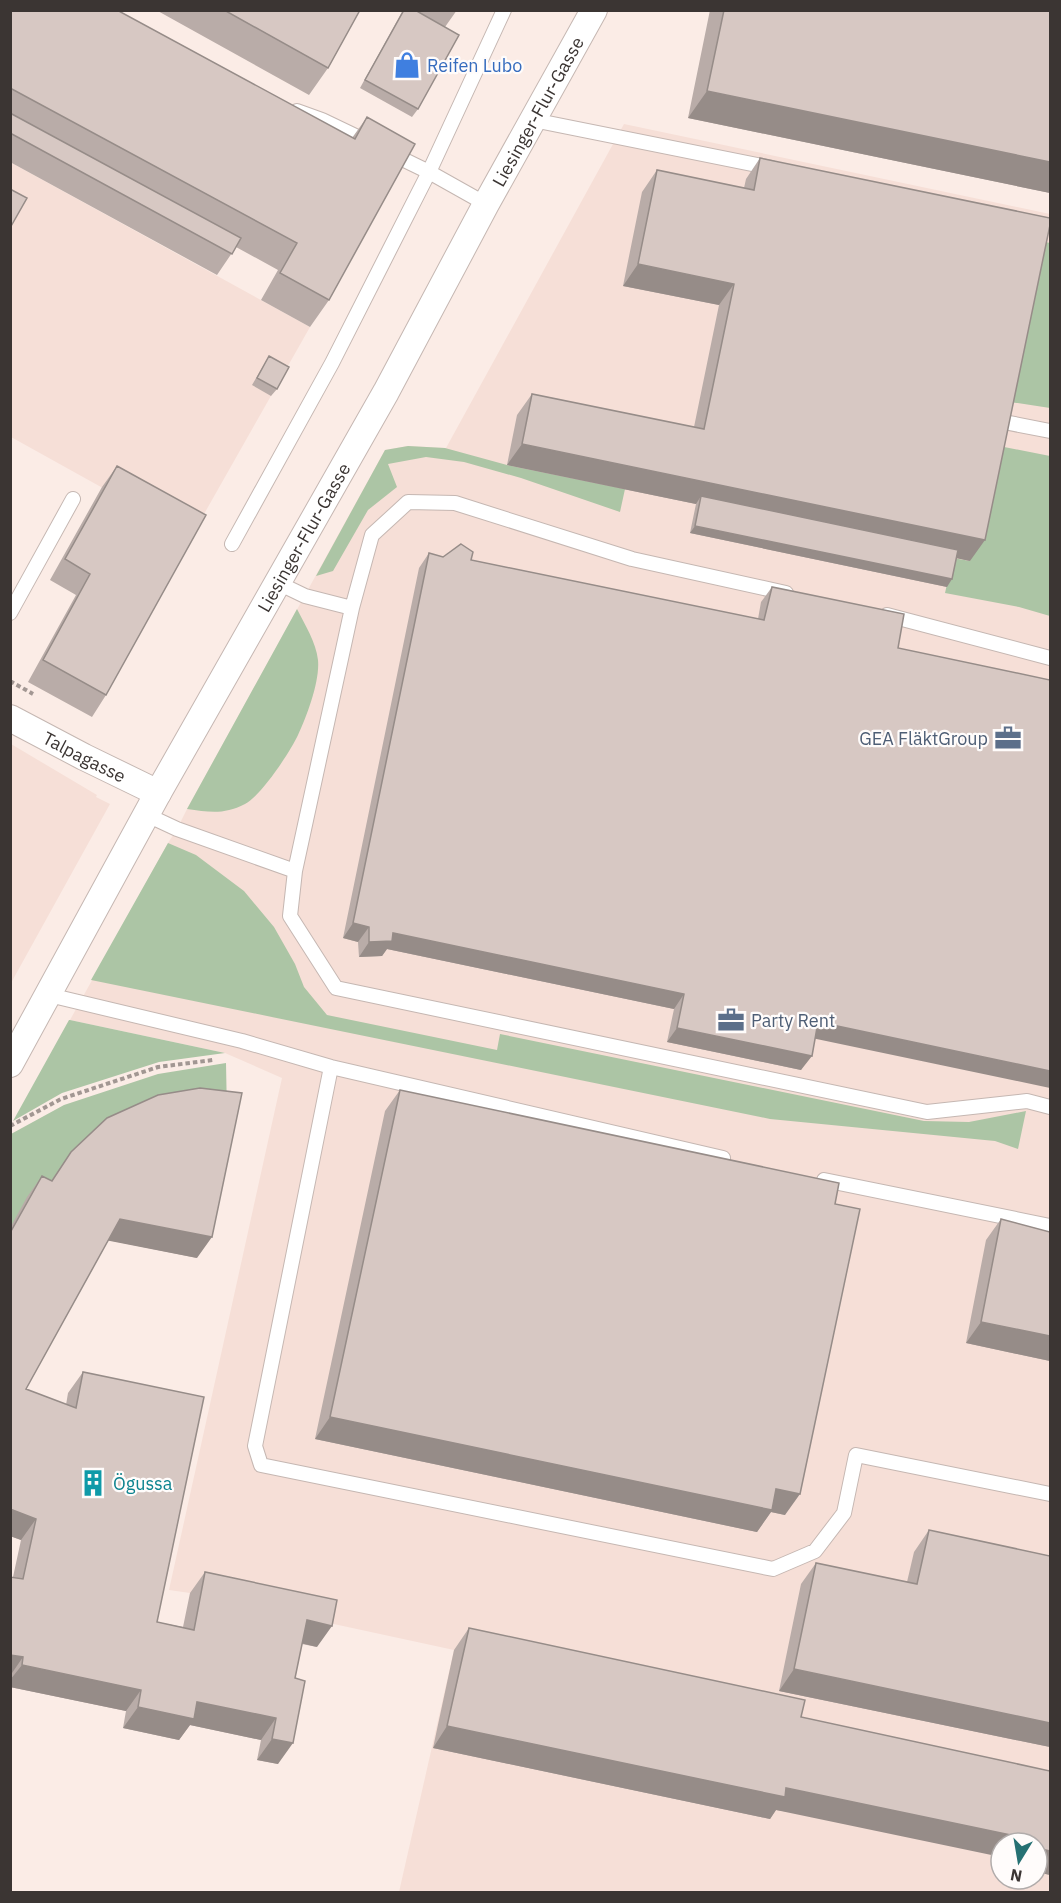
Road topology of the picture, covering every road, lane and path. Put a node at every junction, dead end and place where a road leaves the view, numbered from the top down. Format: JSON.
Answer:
{"nodes":[{"id":1,"x":504,"y":10,"type":"edge"},
{"id":2,"x":594,"y":10,"type":"edge"},
{"id":3,"x":289,"y":109,"type":"edge"},
{"id":4,"x":533,"y":120,"type":"junction"},
{"id":5,"x":781,"y":170,"type":"edge"},
{"id":6,"x":429,"y":172,"type":"junction"},
{"id":7,"x":486,"y":204,"type":"junction"},
{"id":8,"x":999,"y":421,"type":"edge"},
{"id":9,"x":1050,"y":431,"type":"edge"},
{"id":10,"x":73,"y":499,"type":"dead end"},
{"id":11,"x":232,"y":544,"type":"dead end"},
{"id":12,"x":278,"y":583,"type":"junction"},
{"id":13,"x":796,"y":595,"type":"edge"},
{"id":14,"x":352,"y":608,"type":"junction"},
{"id":15,"x":10,"y":613,"type":"edge"},
{"id":16,"x":878,"y":613,"type":"edge"},
{"id":17,"x":1050,"y":658,"type":"edge"},
{"id":18,"x":10,"y":718,"type":"edge"},
{"id":19,"x":153,"y":804,"type":"junction"},
{"id":20,"x":295,"y":871,"type":"junction"},
{"id":21,"x":49,"y":994,"type":"junction"},
{"id":22,"x":242,"y":1041,"type":"junction"},
{"id":23,"x":10,"y":1065,"type":"edge"},
{"id":24,"x":331,"y":1067,"type":"junction"},
{"id":25,"x":1050,"y":1107,"type":"edge"},
{"id":26,"x":10,"y":1126,"type":"edge"},
{"id":27,"x":733,"y":1161,"type":"edge"},
{"id":28,"x":813,"y":1178,"type":"edge"},
{"id":29,"x":1050,"y":1226,"type":"edge"},
{"id":30,"x":1050,"y":1494,"type":"edge"}],
"edges":[{"from":1,"to":6,"type":"lane"},
{"from":2,"to":4,"type":"street","name":"Liesinger-Flur-Gasse"},
{"from":3,"to":6,"type":"lane"},
{"from":4,"to":5,"type":"lane"},
{"from":4,"to":7,"type":"street","name":"Liesinger-Flur-Gasse"},
{"from":6,"to":7,"type":"lane"},
{"from":6,"to":11,"type":"lane"},
{"from":7,"to":12,"type":"street","name":"Liesinger-Flur-Gasse"},
{"from":8,"to":9,"type":"lane"},
{"from":10,"to":15,"type":"lane"},
{"from":12,"to":14,"type":"lane"},
{"from":12,"to":19,"type":"street","name":"Liesinger-Flur-Gasse"},
{"from":13,"to":14,"type":"lane"},
{"from":14,"to":20,"type":"lane"},
{"from":16,"to":17,"type":"lane"},
{"from":18,"to":19,"type":"street","name":"Talpagasse"},
{"from":19,"to":20,"type":"lane"},
{"from":19,"to":21,"type":"street","name":"Liesinger-Flur-Gasse"},
{"from":20,"to":25,"type":"lane"},
{"from":21,"to":22,"type":"lane"},
{"from":21,"to":23,"type":"street","name":"Liesinger-Flur-Gasse"},
{"from":22,"to":24,"type":"lane"},
{"from":22,"to":26,"type":"path"},
{"from":24,"to":27,"type":"lane"},
{"from":24,"to":30,"type":"lane"},
{"from":28,"to":29,"type":"lane"}]}
